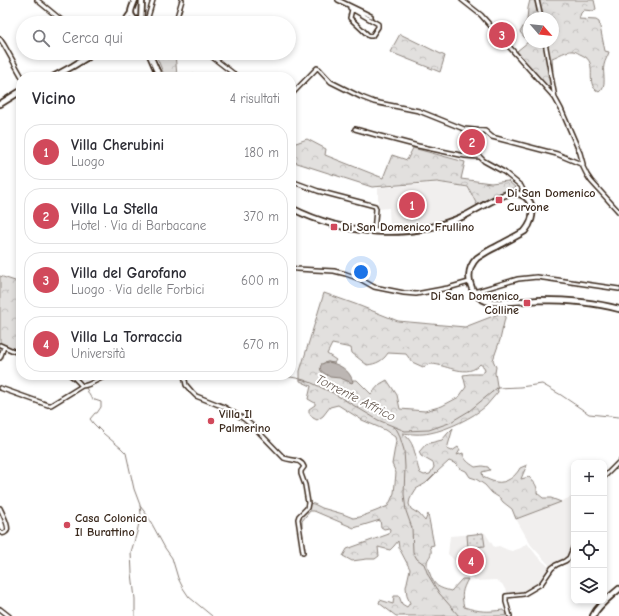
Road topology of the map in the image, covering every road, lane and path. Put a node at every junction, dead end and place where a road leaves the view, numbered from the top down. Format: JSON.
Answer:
{"nodes":[{"id":1,"x":37,"y":0,"type":"edge"},
{"id":2,"x":135,"y":0,"type":"edge"},
{"id":3,"x":142,"y":0,"type":"edge"},
{"id":4,"x":153,"y":0,"type":"edge"},
{"id":5,"x":182,"y":0,"type":"edge"},
{"id":6,"x":338,"y":0,"type":"edge"},
{"id":7,"x":462,"y":0,"type":"edge"},
{"id":8,"x":537,"y":0,"type":"edge"},
{"id":9,"x":351,"y":8,"type":"junction"},
{"id":10,"x":540,"y":12,"type":"edge"},
{"id":11,"x":130,"y":13,"type":"junction"},
{"id":12,"x":141,"y":15,"type":"edge"},
{"id":13,"x":57,"y":16,"type":"edge"},
{"id":14,"x":128,"y":16,"type":"edge"},
{"id":15,"x":131,"y":16,"type":"edge"},
{"id":16,"x":148,"y":16,"type":"edge"},
{"id":17,"x":178,"y":16,"type":"edge"},
{"id":18,"x":371,"y":16,"type":"dead end"},
{"id":19,"x":0,"y":39,"type":"edge"},
{"id":20,"x":547,"y":48,"type":"edge"},
{"id":21,"x":83,"y":60,"type":"edge"},
{"id":22,"x":152,"y":60,"type":"edge"},
{"id":23,"x":216,"y":60,"type":"edge"},
{"id":24,"x":19,"y":72,"type":"edge"},
{"id":25,"x":62,"y":72,"type":"edge"},
{"id":26,"x":157,"y":72,"type":"edge"},
{"id":27,"x":232,"y":72,"type":"edge"},
{"id":28,"x":296,"y":90,"type":"edge"},
{"id":29,"x":16,"y":94,"type":"edge"},
{"id":30,"x":555,"y":98,"type":"junction"},
{"id":31,"x":0,"y":104,"type":"edge"},
{"id":32,"x":355,"y":128,"type":"dead end"},
{"id":33,"x":583,"y":164,"type":"junction"},
{"id":34,"x":296,"y":183,"type":"edge"},
{"id":35,"x":522,"y":195,"type":"junction"},
{"id":36,"x":296,"y":210,"type":"edge"},
{"id":37,"x":619,"y":212,"type":"edge"},
{"id":38,"x":374,"y":232,"type":"junction"},
{"id":39,"x":296,"y":269,"type":"edge"},
{"id":40,"x":469,"y":282,"type":"junction"},
{"id":41,"x":619,"y":289,"type":"edge"},
{"id":42,"x":474,"y":292,"type":"junction"},
{"id":43,"x":619,"y":309,"type":"edge"},
{"id":44,"x":0,"y":345,"type":"edge"},
{"id":45,"x":4,"y":347,"type":"junction"},
{"id":46,"x":16,"y":351,"type":"edge"},
{"id":47,"x":0,"y":358,"type":"edge"},
{"id":48,"x":78,"y":380,"type":"edge"},
{"id":49,"x":96,"y":380,"type":"edge"},
{"id":50,"x":185,"y":380,"type":"edge"},
{"id":51,"x":82,"y":386,"type":"junction"},
{"id":52,"x":0,"y":388,"type":"edge"},
{"id":53,"x":619,"y":462,"type":"edge"},
{"id":54,"x":607,"y":474,"type":"edge"},
{"id":55,"x":0,"y":508,"type":"edge"},
{"id":56,"x":0,"y":532,"type":"edge"},
{"id":57,"x":303,"y":552,"type":"dead end"},
{"id":58,"x":571,"y":553,"type":"edge"},
{"id":59,"x":619,"y":589,"type":"edge"},
{"id":60,"x":0,"y":609,"type":"edge"},
{"id":61,"x":8,"y":616,"type":"edge"},
{"id":62,"x":510,"y":616,"type":"edge"},
{"id":63,"x":593,"y":616,"type":"edge"}],
"edges":[{"from":1,"to":13,"type":"street"},
{"from":2,"to":11,"type":"main road"},
{"from":3,"to":12,"type":"main road"},
{"from":4,"to":16,"type":"street"},
{"from":5,"to":17,"type":"street"},
{"from":6,"to":9,"type":"street"},
{"from":7,"to":30,"type":"street"},
{"from":8,"to":10,"type":"street"},
{"from":9,"to":9,"type":"street"},
{"from":9,"to":18,"type":"street"},
{"from":11,"to":14,"type":"main road"},
{"from":11,"to":15,"type":"main road"},
{"from":19,"to":24,"type":"street"},
{"from":20,"to":30,"type":"street"},
{"from":21,"to":25,"type":"main road"},
{"from":22,"to":26,"type":"main road"},
{"from":23,"to":27,"type":"street"},
{"from":28,"to":33,"type":"street"},
{"from":29,"to":31,"type":"main road"},
{"from":30,"to":33,"type":"street"},
{"from":32,"to":35,"type":"street"},
{"from":33,"to":37,"type":"street"},
{"from":34,"to":38,"type":"street"},
{"from":35,"to":38,"type":"main road"},
{"from":35,"to":40,"type":"main road"},
{"from":36,"to":38,"type":"main road"},
{"from":39,"to":40,"type":"street"},
{"from":40,"to":42,"type":"main road"},
{"from":41,"to":42,"type":"street"},
{"from":42,"to":43,"type":"main road"},
{"from":44,"to":45,"type":"street"},
{"from":45,"to":46,"type":"street"},
{"from":45,"to":47,"type":"street"},
{"from":48,"to":51,"type":"street"},
{"from":49,"to":51,"type":"street"},
{"from":50,"to":57,"type":"street"},
{"from":51,"to":52,"type":"street"},
{"from":53,"to":54,"type":"street"},
{"from":55,"to":56,"type":"street"},
{"from":58,"to":62,"type":"street"},
{"from":59,"to":63,"type":"main road"},
{"from":60,"to":61,"type":"street"}]}
